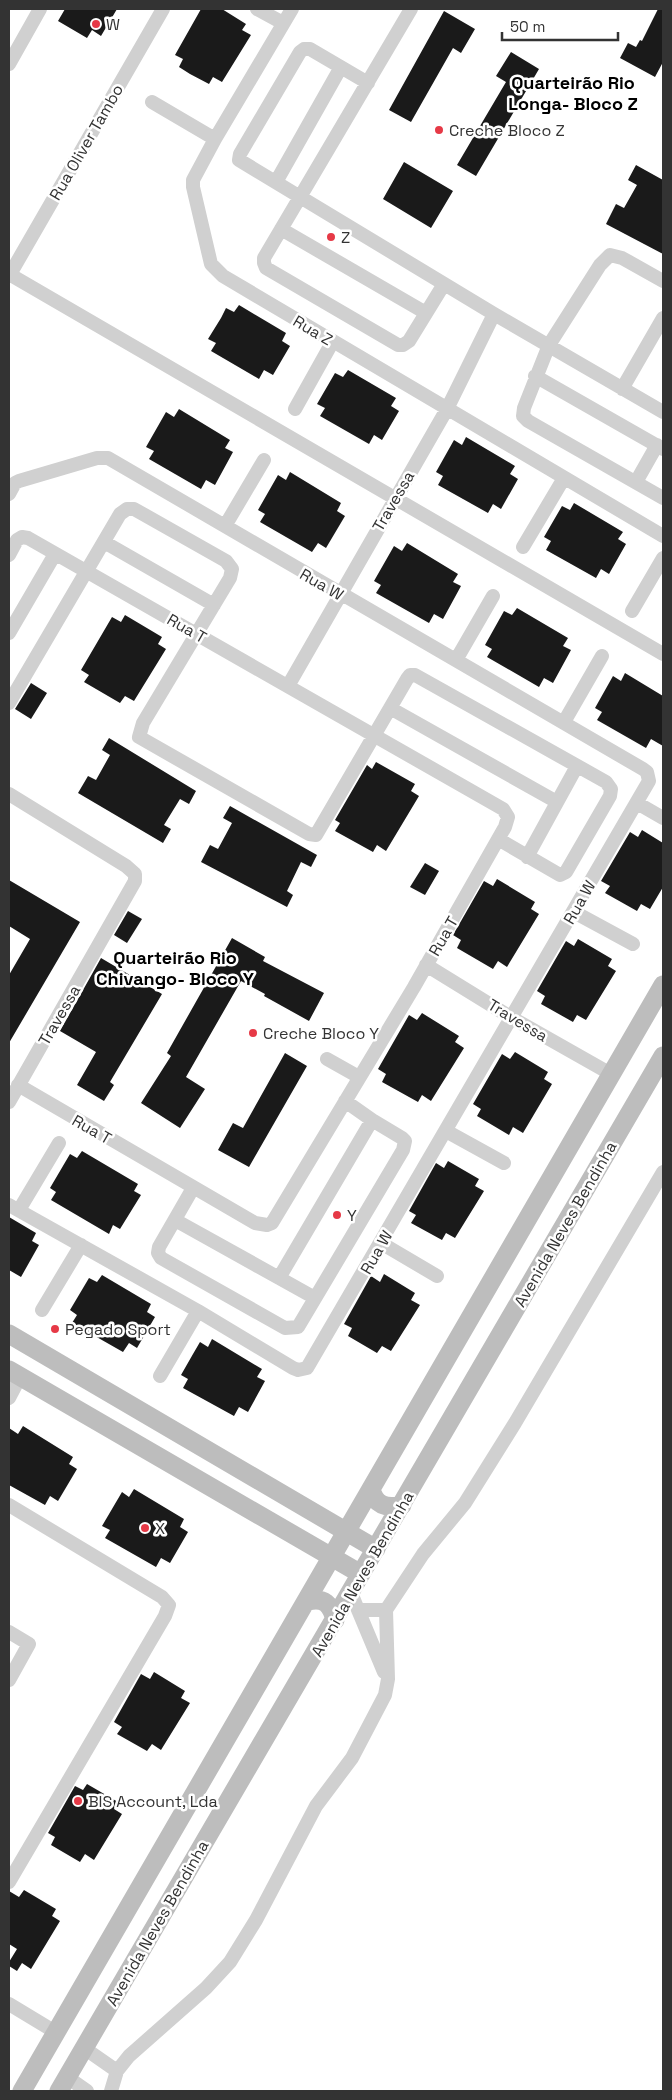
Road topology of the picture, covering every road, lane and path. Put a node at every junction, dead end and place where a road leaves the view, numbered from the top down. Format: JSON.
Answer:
{"nodes":[{"id":1,"x":40,"y":9,"type":"edge"},
{"id":2,"x":163,"y":9,"type":"edge"},
{"id":3,"x":257,"y":9,"type":"edge"},
{"id":4,"x":292,"y":9,"type":"edge"},
{"id":5,"x":411,"y":9,"type":"edge"},
{"id":6,"x":283,"y":23,"type":"junction"},
{"id":7,"x":9,"y":64,"type":"edge"},
{"id":8,"x":341,"y":67,"type":"junction"},
{"id":9,"x":368,"y":84,"type":"junction"},
{"id":10,"x":152,"y":102,"type":"dead end"},
{"id":11,"x":215,"y":139,"type":"junction"},
{"id":12,"x":276,"y":182,"type":"junction"},
{"id":13,"x":300,"y":197,"type":"junction"},
{"id":14,"x":281,"y":229,"type":"junction"},
{"id":15,"x":9,"y":275,"type":"edge"},
{"id":16,"x":663,"y":281,"type":"edge"},
{"id":17,"x":444,"y":284,"type":"junction"},
{"id":18,"x":426,"y":313,"type":"junction"},
{"id":19,"x":494,"y":314,"type":"junction"},
{"id":20,"x":663,"y":318,"type":"edge"},
{"id":21,"x":333,"y":341,"type":"junction"},
{"id":22,"x":549,"y":345,"type":"junction"},
{"id":23,"x":535,"y":376,"type":"junction"},
{"id":24,"x":622,"y":389,"type":"junction"},
{"id":25,"x":295,"y":409,"type":"dead end"},
{"id":26,"x":447,"y":409,"type":"junction"},
{"id":27,"x":663,"y":412,"type":"edge"},
{"id":28,"x":660,"y":447,"type":"edge"},
{"id":29,"x":264,"y":460,"type":"dead end"},
{"id":30,"x":564,"y":478,"type":"junction"},
{"id":31,"x":636,"y":482,"type":"junction"},
{"id":32,"x":9,"y":494,"type":"edge"},
{"id":33,"x":663,"y":498,"type":"edge"},
{"id":34,"x":395,"y":499,"type":"junction"},
{"id":35,"x":225,"y":526,"type":"junction"},
{"id":36,"x":663,"y":536,"type":"edge"},
{"id":37,"x":104,"y":542,"type":"junction"},
{"id":38,"x":523,"y":546,"type":"dead end"},
{"id":39,"x":55,"y":554,"type":"junction"},
{"id":40,"x":9,"y":555,"type":"edge"},
{"id":41,"x":663,"y":558,"type":"edge"},
{"id":42,"x":87,"y":571,"type":"junction"},
{"id":43,"x":339,"y":594,"type":"junction"},
{"id":44,"x":493,"y":596,"type":"dead end"},
{"id":45,"x":214,"y":605,"type":"junction"},
{"id":46,"x":632,"y":611,"type":"dead end"},
{"id":47,"x":9,"y":633,"type":"edge"},
{"id":48,"x":197,"y":633,"type":"junction"},
{"id":49,"x":663,"y":654,"type":"edge"},
{"id":50,"x":602,"y":656,"type":"dead end"},
{"id":51,"x":456,"y":660,"type":"junction"},
{"id":52,"x":288,"y":686,"type":"junction"},
{"id":53,"x":9,"y":703,"type":"edge"},
{"id":54,"x":390,"y":708,"type":"junction"},
{"id":55,"x":564,"y":722,"type":"junction"},
{"id":56,"x":375,"y":736,"type":"junction"},
{"id":57,"x":577,"y":766,"type":"junction"},
{"id":58,"x":9,"y":794,"type":"edge"},
{"id":59,"x":557,"y":802,"type":"junction"},
{"id":60,"x":637,"y":803,"type":"junction"},
{"id":61,"x":663,"y":818,"type":"edge"},
{"id":62,"x":498,"y":839,"type":"junction"},
{"id":63,"x":527,"y":857,"type":"junction"},
{"id":64,"x":574,"y":912,"type":"junction"},
{"id":65,"x":633,"y":944,"type":"dead end"},
{"id":66,"x":426,"y":965,"type":"junction"},
{"id":67,"x":663,"y":985,"type":"edge"},
{"id":68,"x":512,"y":1018,"type":"junction"},
{"id":69,"x":663,"y":1056,"type":"edge"},
{"id":70,"x":327,"y":1058,"type":"dead end"},
{"id":71,"x":611,"y":1074,"type":"junction"},
{"id":72,"x":359,"y":1077,"type":"junction"},
{"id":73,"x":18,"y":1086,"type":"junction"},
{"id":74,"x":345,"y":1101,"type":"junction"},
{"id":75,"x":9,"y":1102,"type":"edge"},
{"id":76,"x":372,"y":1120,"type":"junction"},
{"id":77,"x":446,"y":1131,"type":"junction"},
{"id":78,"x":59,"y":1143,"type":"dead end"},
{"id":79,"x":504,"y":1163,"type":"dead end"},
{"id":80,"x":663,"y":1172,"type":"edge"},
{"id":81,"x":193,"y":1188,"type":"junction"},
{"id":82,"x":14,"y":1208,"type":"edge"},
{"id":83,"x":175,"y":1220,"type":"junction"},
{"id":84,"x":381,"y":1243,"type":"junction"},
{"id":85,"x":81,"y":1245,"type":"junction"},
{"id":86,"x":437,"y":1276,"type":"dead end"},
{"id":87,"x":279,"y":1278,"type":"junction"},
{"id":88,"x":315,"y":1298,"type":"junction"},
{"id":89,"x":42,"y":1310,"type":"dead end"},
{"id":90,"x":198,"y":1310,"type":"junction"},
{"id":91,"x":9,"y":1334,"type":"edge"},
{"id":92,"x":15,"y":1374,"type":"edge"},
{"id":93,"x":160,"y":1376,"type":"dead end"},
{"id":94,"x":9,"y":1398,"type":"edge"},
{"id":95,"x":371,"y":1489,"type":"junction"},
{"id":96,"x":402,"y":1505,"type":"junction"},
{"id":97,"x":9,"y":1506,"type":"edge"},
{"id":98,"x":303,"y":1506,"type":"junction"},
{"id":99,"x":287,"y":1531,"type":"junction"},
{"id":100,"x":346,"y":1532,"type":"junction"},
{"id":101,"x":376,"y":1549,"type":"junction"},
{"id":102,"x":332,"y":1558,"type":"junction"},
{"id":103,"x":361,"y":1574,"type":"junction"},
{"id":104,"x":351,"y":1593,"type":"junction"},
{"id":105,"x":308,"y":1601,"type":"junction"},
{"id":106,"x":358,"y":1610,"type":"junction"},
{"id":107,"x":386,"y":1610,"type":"junction"},
{"id":108,"x":335,"y":1620,"type":"junction"},
{"id":109,"x":9,"y":1632,"type":"edge"},
{"id":110,"x":9,"y":1680,"type":"edge"},
{"id":111,"x":388,"y":1680,"type":"junction"},
{"id":112,"x":9,"y":1882,"type":"edge"},
{"id":113,"x":9,"y":2004,"type":"edge"},
{"id":114,"x":57,"y":2032,"type":"junction"},
{"id":115,"x":84,"y":2048,"type":"junction"},
{"id":116,"x":117,"y":2071,"type":"junction"},
{"id":117,"x":63,"y":2084,"type":"edge"},
{"id":118,"x":22,"y":2091,"type":"edge"},
{"id":119,"x":86,"y":2091,"type":"edge"},
{"id":120,"x":111,"y":2091,"type":"edge"}],
"edges":[{"from":1,"to":7,"type":"street"},
{"from":2,"to":15,"type":"street","name":"Rua Oliver Tambo"},
{"from":3,"to":6,"type":"street"},
{"from":4,"to":6,"type":"street","name":"Rua Z"},
{"from":5,"to":9,"type":"street"},
{"from":6,"to":11,"type":"street","name":"Rua Z"},
{"from":8,"to":9,"type":"street"},
{"from":8,"to":12,"type":"street"},
{"from":8,"to":12,"type":"street"},
{"from":9,"to":13,"type":"street"},
{"from":10,"to":11,"type":"street"},
{"from":11,"to":21,"type":"street","name":"Rua Z"},
{"from":12,"to":13,"type":"street"},
{"from":13,"to":14,"type":"street"},
{"from":13,"to":17,"type":"street"},
{"from":14,"to":18,"type":"street"},
{"from":14,"to":18,"type":"street"},
{"from":15,"to":34,"type":"street"},
{"from":16,"to":22,"type":"street"},
{"from":17,"to":18,"type":"street"},
{"from":17,"to":19,"type":"street"},
{"from":19,"to":22,"type":"street"},
{"from":19,"to":26,"type":"street","name":"Travessa"},
{"from":20,"to":24,"type":"street"},
{"from":21,"to":25,"type":"street"},
{"from":21,"to":26,"type":"street","name":"Rua Z"},
{"from":22,"to":23,"type":"street"},
{"from":22,"to":24,"type":"street"},
{"from":23,"to":28,"type":"street"},
{"from":23,"to":31,"type":"street"},
{"from":24,"to":27,"type":"street"},
{"from":26,"to":30,"type":"street","name":"Rua Z"},
{"from":26,"to":34,"type":"street","name":"Travessa"},
{"from":28,"to":31,"type":"street"},
{"from":29,"to":35,"type":"street"},
{"from":30,"to":36,"type":"street","name":"Rua Z"},
{"from":30,"to":38,"type":"street"},
{"from":31,"to":33,"type":"street"},
{"from":32,"to":35,"type":"street","name":"Rua W"},
{"from":34,"to":43,"type":"street","name":"Travessa"},
{"from":34,"to":49,"type":"street"},
{"from":35,"to":43,"type":"street","name":"Rua W"},
{"from":37,"to":42,"type":"street"},
{"from":37,"to":45,"type":"street"},
{"from":37,"to":45,"type":"street"},
{"from":39,"to":40,"type":"street","name":"Rua T"},
{"from":39,"to":42,"type":"street","name":"Rua T"},
{"from":39,"to":47,"type":"street"},
{"from":41,"to":46,"type":"street"},
{"from":42,"to":48,"type":"street","name":"Rua T"},
{"from":42,"to":53,"type":"street"},
{"from":43,"to":51,"type":"street","name":"Rua W"},
{"from":43,"to":52,"type":"street","name":"Travessa"},
{"from":44,"to":51,"type":"street"},
{"from":45,"to":48,"type":"street"},
{"from":48,"to":52,"type":"street","name":"Rua T"},
{"from":48,"to":56,"type":"street"},
{"from":50,"to":55,"type":"street"},
{"from":51,"to":55,"type":"street","name":"Rua W"},
{"from":52,"to":56,"type":"street","name":"Rua T"},
{"from":54,"to":56,"type":"street"},
{"from":54,"to":57,"type":"street"},
{"from":54,"to":59,"type":"street"},
{"from":55,"to":60,"type":"street","name":"Rua W"},
{"from":56,"to":62,"type":"street","name":"Rua T"},
{"from":57,"to":59,"type":"street"},
{"from":57,"to":63,"type":"street"},
{"from":58,"to":73,"type":"street","name":"Travessa"},
{"from":59,"to":63,"type":"street"},
{"from":60,"to":61,"type":"street"},
{"from":60,"to":64,"type":"street","name":"Rua W"},
{"from":62,"to":63,"type":"street"},
{"from":62,"to":66,"type":"street","name":"Rua T"},
{"from":64,"to":65,"type":"street"},
{"from":64,"to":68,"type":"street","name":"Rua W"},
{"from":66,"to":68,"type":"street","name":"Travessa"},
{"from":66,"to":72,"type":"street","name":"Rua T"},
{"from":67,"to":71,"type":"street","name":"Avenida Neves Bendinha"},
{"from":68,"to":71,"type":"street","name":"Travessa"},
{"from":68,"to":77,"type":"street","name":"Rua W"},
{"from":69,"to":96,"type":"street","name":"Avenida Neves Bendinha"},
{"from":70,"to":72,"type":"street"},
{"from":71,"to":95,"type":"street","name":"Avenida Neves Bendinha"},
{"from":72,"to":74,"type":"street","name":"Rua T"},
{"from":73,"to":75,"type":"street","name":"Travessa"},
{"from":73,"to":81,"type":"street","name":"Rua T"},
{"from":74,"to":76,"type":"street"},
{"from":74,"to":81,"type":"street","name":"Rua T"},
{"from":76,"to":87,"type":"street"},
{"from":76,"to":88,"type":"street"},
{"from":77,"to":79,"type":"street"},
{"from":77,"to":84,"type":"street","name":"Rua W"},
{"from":78,"to":82,"type":"street"},
{"from":80,"to":107,"type":"street"},
{"from":81,"to":83,"type":"street"},
{"from":82,"to":85,"type":"street","name":"Rua W"},
{"from":83,"to":87,"type":"street"},
{"from":83,"to":88,"type":"street"},
{"from":84,"to":86,"type":"street"},
{"from":84,"to":90,"type":"street","name":"Rua W"},
{"from":85,"to":89,"type":"street"},
{"from":85,"to":90,"type":"street","name":"Rua W"},
{"from":87,"to":88,"type":"street"},
{"from":90,"to":93,"type":"street"},
{"from":91,"to":98,"type":"street"},
{"from":92,"to":94,"type":"street"},
{"from":92,"to":99,"type":"street"},
{"from":95,"to":96,"type":"street"},
{"from":95,"to":100,"type":"street","name":"Avenida Neves Bendinha"},
{"from":96,"to":101,"type":"street","name":"Avenida Neves Bendinha"},
{"from":97,"to":112,"type":"street"},
{"from":98,"to":99,"type":"street"},
{"from":98,"to":100,"type":"street"},
{"from":99,"to":102,"type":"street"},
{"from":100,"to":101,"type":"street"},
{"from":100,"to":102,"type":"street","name":"Avenida Neves Bendinha"},
{"from":101,"to":103,"type":"street","name":"Avenida Neves Bendinha"},
{"from":102,"to":103,"type":"street"},
{"from":102,"to":105,"type":"street","name":"Avenida Neves Bendinha"},
{"from":103,"to":104,"type":"street","name":"Avenida Neves Bendinha"},
{"from":104,"to":106,"type":"street"},
{"from":104,"to":108,"type":"street","name":"Avenida Neves Bendinha"},
{"from":105,"to":108,"type":"street"},
{"from":105,"to":114,"type":"street","name":"Avenida Neves Bendinha"},
{"from":106,"to":107,"type":"street"},
{"from":106,"to":111,"type":"street"},
{"from":107,"to":111,"type":"street"},
{"from":108,"to":115,"type":"street","name":"Avenida Neves Bendinha"},
{"from":109,"to":110,"type":"street"},
{"from":111,"to":116,"type":"street"},
{"from":113,"to":114,"type":"street"},
{"from":114,"to":118,"type":"street","name":"Avenida Neves Bendinha"},
{"from":115,"to":116,"type":"street"},
{"from":115,"to":117,"type":"street","name":"Avenida Neves Bendinha"},
{"from":116,"to":120,"type":"street"},
{"from":117,"to":119,"type":"street"}]}
